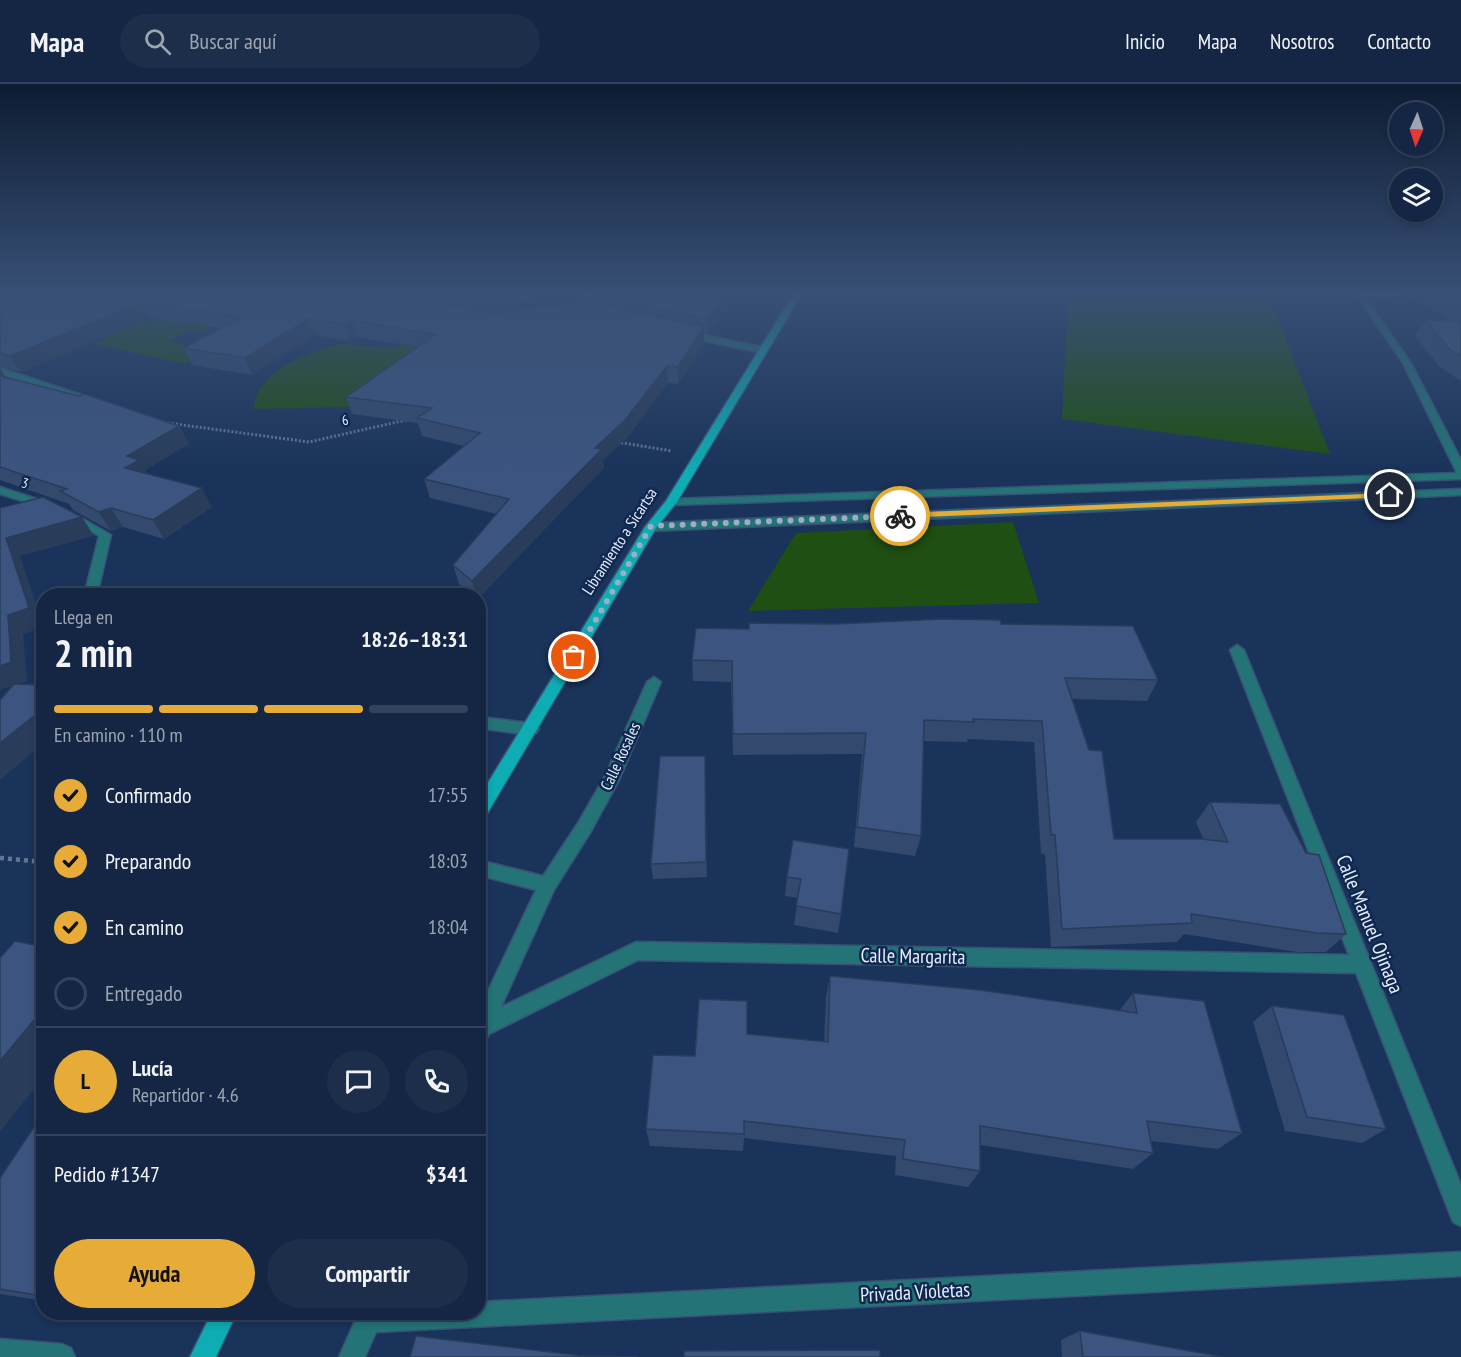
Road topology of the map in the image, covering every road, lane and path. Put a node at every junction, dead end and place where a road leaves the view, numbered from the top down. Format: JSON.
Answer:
{"nodes":[{"id":1,"x":761,"y":352,"type":"edge"},
{"id":2,"x":1399,"y":352,"type":"edge"},
{"id":3,"x":0,"y":371,"type":"edge"},
{"id":4,"x":100,"y":404,"type":"edge"},
{"id":5,"x":412,"y":419,"type":"edge"},
{"id":6,"x":167,"y":423,"type":"edge"},
{"id":7,"x":608,"y":441,"type":"edge"},
{"id":8,"x":700,"y":455,"type":"junction"},
{"id":9,"x":1461,"y":471,"type":"edge"},
{"id":10,"x":1461,"y":476,"type":"edge"},
{"id":11,"x":0,"y":490,"type":"edge"},
{"id":12,"x":1461,"y":492,"type":"edge"},
{"id":13,"x":671,"y":502,"type":"junction"},
{"id":14,"x":42,"y":504,"type":"junction"},
{"id":15,"x":21,"y":510,"type":"edge"},
{"id":16,"x":651,"y":526,"type":"junction"},
{"id":17,"x":92,"y":588,"type":"edge"},
{"id":18,"x":1237,"y":650,"type":"dead end"},
{"id":19,"x":654,"y":682,"type":"dead end"},
{"id":20,"x":486,"y":723,"type":"edge"},
{"id":21,"x":531,"y":729,"type":"junction"},
{"id":22,"x":486,"y":801,"type":"edge"},
{"id":23,"x":0,"y":858,"type":"edge"},
{"id":24,"x":36,"y":861,"type":"edge"},
{"id":25,"x":486,"y":869,"type":"edge"},
{"id":26,"x":547,"y":885,"type":"junction"},
{"id":27,"x":1362,"y":964,"type":"junction"},
{"id":28,"x":486,"y":1018,"type":"edge"},
{"id":29,"x":486,"y":1028,"type":"edge"},
{"id":30,"x":1461,"y":1214,"type":"edge"},
{"id":31,"x":1461,"y":1264,"type":"edge"},
{"id":32,"x":486,"y":1311,"type":"edge"},
{"id":33,"x":221,"y":1320,"type":"edge"},
{"id":34,"x":369,"y":1320,"type":"edge"},
{"id":35,"x":0,"y":1352,"type":"edge"},
{"id":36,"x":62,"y":1357,"type":"edge"},
{"id":37,"x":203,"y":1357,"type":"edge"},
{"id":38,"x":352,"y":1357,"type":"edge"}],
"edges":[{"from":1,"to":8,"type":"main road","name":"Libramiento a Sicartsa"},
{"from":2,"to":9,"type":"street"},
{"from":3,"to":4,"type":"street"},
{"from":5,"to":6,"type":"path","name":"6"},
{"from":7,"to":8,"type":"path"},
{"from":8,"to":13,"type":"main road","name":"Libramiento a Sicartsa"},
{"from":10,"to":13,"type":"street"},
{"from":11,"to":14,"type":"street","name":"3"},
{"from":12,"to":16,"type":"street"},
{"from":13,"to":16,"type":"main road","name":"Libramiento a Sicartsa"},
{"from":14,"to":15,"type":"street"},
{"from":14,"to":17,"type":"street","name":"3"},
{"from":16,"to":21,"type":"main road","name":"Libramiento a Sicartsa"},
{"from":18,"to":27,"type":"street","name":"Calle Manuel Ojinaga"},
{"from":19,"to":26,"type":"street","name":"Calle Rosales"},
{"from":20,"to":21,"type":"street"},
{"from":21,"to":22,"type":"main road","name":"Libramiento a Sicartsa"},
{"from":23,"to":24,"type":"path"},
{"from":25,"to":26,"type":"street"},
{"from":26,"to":28,"type":"street","name":"Calle Rosales"},
{"from":27,"to":29,"type":"street","name":"Calle Margarita"},
{"from":27,"to":30,"type":"street","name":"Calle Manuel Ojinaga"},
{"from":31,"to":32,"type":"street","name":"Privada Violetas"},
{"from":33,"to":37,"type":"main road"},
{"from":34,"to":38,"type":"street"},
{"from":35,"to":36,"type":"street"}]}
